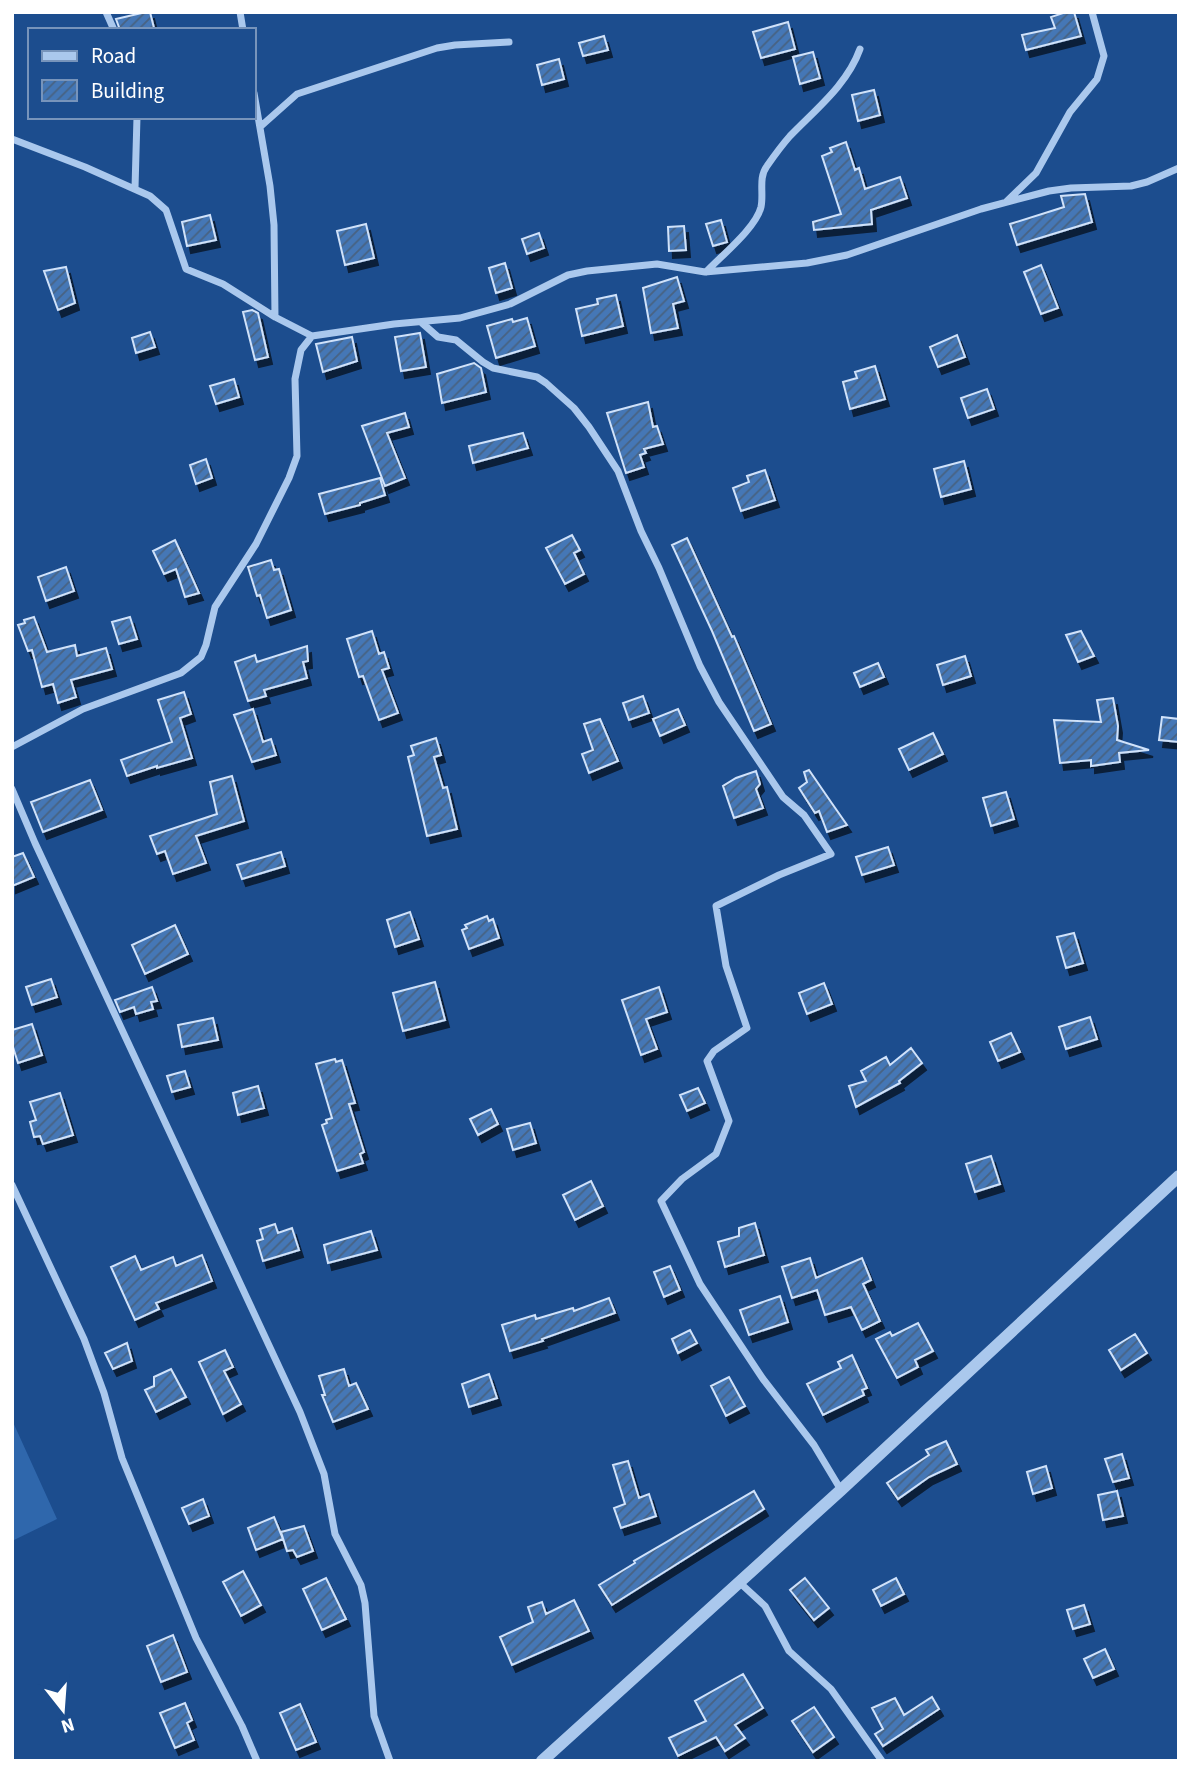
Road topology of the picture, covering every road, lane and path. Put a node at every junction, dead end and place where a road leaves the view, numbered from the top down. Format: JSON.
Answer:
{"nodes":[{"id":1,"x":106,"y":12,"type":"edge"},
{"id":2,"x":1092,"y":12,"type":"edge"},
{"id":3,"x":113,"y":28,"type":"edge"},
{"id":4,"x":509,"y":42,"type":"dead end"},
{"id":5,"x":860,"y":49,"type":"dead end"},
{"id":6,"x":256,"y":104,"type":"edge"},
{"id":7,"x":137,"y":119,"type":"edge"},
{"id":8,"x":260,"y":127,"type":"junction"},
{"id":9,"x":12,"y":139,"type":"edge"},
{"id":10,"x":1179,"y":168,"type":"edge"},
{"id":11,"x":135,"y":188,"type":"junction"},
{"id":12,"x":1005,"y":202,"type":"junction"},
{"id":13,"x":705,"y":272,"type":"junction"},
{"id":14,"x":275,"y":317,"type":"junction"},
{"id":15,"x":422,"y":323,"type":"junction"},
{"id":16,"x":312,"y":336,"type":"junction"},
{"id":17,"x":12,"y":747,"type":"edge"},
{"id":18,"x":12,"y":789,"type":"edge"},
{"id":19,"x":1179,"y":1176,"type":"edge"},
{"id":20,"x":12,"y":1185,"type":"edge"},
{"id":21,"x":841,"y":1490,"type":"junction"},
{"id":22,"x":738,"y":1582,"type":"junction"},
{"id":23,"x":257,"y":1761,"type":"edge"},
{"id":24,"x":390,"y":1761,"type":"edge"},
{"id":25,"x":542,"y":1761,"type":"edge"},
{"id":26,"x":882,"y":1761,"type":"edge"}],
"edges":[{"from":1,"to":3,"type":"street"},
{"from":2,"to":12,"type":"street"},
{"from":4,"to":8,"type":"street"},
{"from":5,"to":13,"type":"street"},
{"from":6,"to":8,"type":"street"},
{"from":7,"to":11,"type":"street"},
{"from":8,"to":14,"type":"street"},
{"from":9,"to":11,"type":"street"},
{"from":10,"to":12,"type":"street"},
{"from":11,"to":14,"type":"street"},
{"from":12,"to":13,"type":"street"},
{"from":13,"to":15,"type":"street"},
{"from":14,"to":16,"type":"street"},
{"from":15,"to":16,"type":"street"},
{"from":15,"to":21,"type":"street"},
{"from":16,"to":17,"type":"street"},
{"from":18,"to":24,"type":"street"},
{"from":19,"to":21,"type":"street"},
{"from":20,"to":23,"type":"street"},
{"from":21,"to":22,"type":"street"},
{"from":22,"to":25,"type":"street"},
{"from":22,"to":26,"type":"street"}]}
